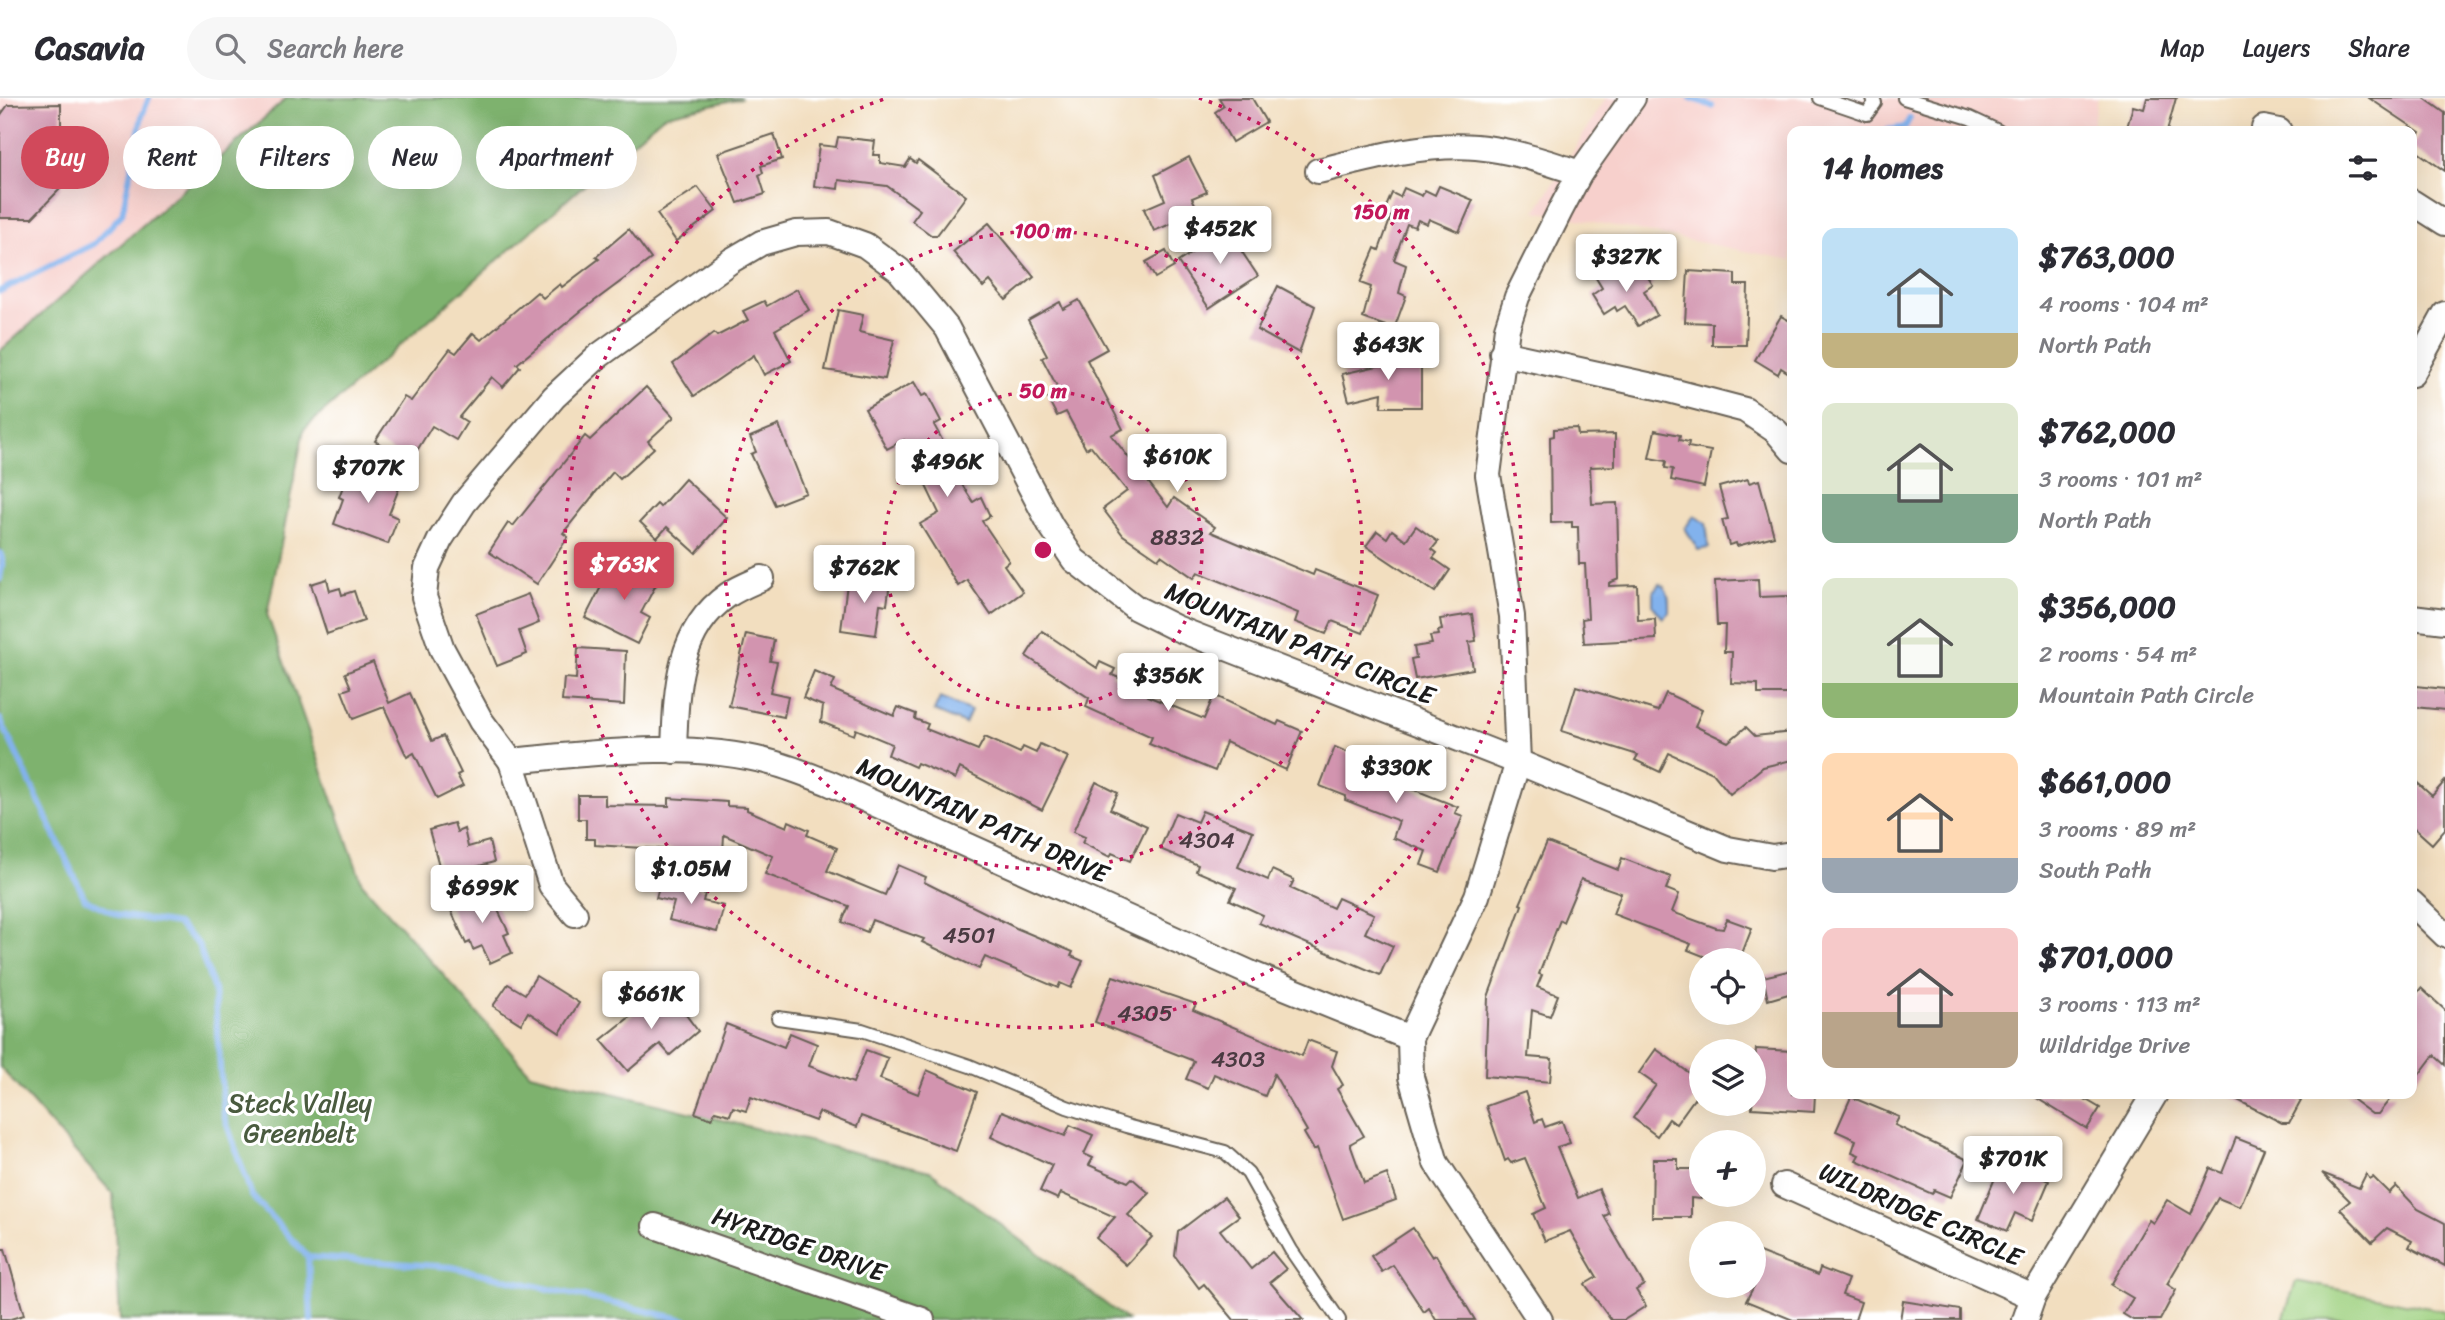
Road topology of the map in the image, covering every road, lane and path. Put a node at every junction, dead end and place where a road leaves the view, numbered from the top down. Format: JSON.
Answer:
{"nodes":[{"id":1,"x":1633,"y":98,"type":"edge"},
{"id":2,"x":1820,"y":98,"type":"edge"},
{"id":3,"x":1873,"y":98,"type":"edge"},
{"id":4,"x":1904,"y":98,"type":"edge"},
{"id":5,"x":1987,"y":126,"type":"edge"},
{"id":6,"x":1318,"y":171,"type":"dead end"},
{"id":7,"x":1580,"y":173,"type":"junction"},
{"id":8,"x":2417,"y":205,"type":"edge"},
{"id":9,"x":2445,"y":223,"type":"edge"},
{"id":10,"x":2445,"y":314,"type":"edge"},
{"id":11,"x":1502,"y":354,"type":"junction"},
{"id":12,"x":2417,"y":365,"type":"edge"},
{"id":13,"x":1787,"y":444,"type":"edge"},
{"id":14,"x":762,"y":578,"type":"dead end"},
{"id":15,"x":2417,"y":618,"type":"edge"},
{"id":16,"x":2445,"y":621,"type":"edge"},
{"id":17,"x":674,"y":751,"type":"junction"},
{"id":18,"x":511,"y":761,"type":"junction"},
{"id":19,"x":1518,"y":762,"type":"junction"},
{"id":20,"x":1787,"y":855,"type":"edge"},
{"id":21,"x":2417,"y":908,"type":"edge"},
{"id":22,"x":575,"y":914,"type":"dead end"},
{"id":23,"x":2445,"y":935,"type":"edge"},
{"id":24,"x":778,"y":1018,"type":"dead end"},
{"id":25,"x":1410,"y":1038,"type":"junction"},
{"id":26,"x":2152,"y":1099,"type":"edge"},
{"id":27,"x":1784,"y":1185,"type":"dead end"},
{"id":28,"x":655,"y":1226,"type":"dead end"},
{"id":29,"x":2029,"y":1309,"type":"edge"},
{"id":30,"x":922,"y":1320,"type":"edge"},
{"id":31,"x":1339,"y":1320,"type":"edge"},
{"id":32,"x":1540,"y":1320,"type":"edge"}],
"edges":[{"from":1,"to":7,"type":"street"},
{"from":2,"to":3,"type":"lane"},
{"from":4,"to":5,"type":"lane"},
{"from":6,"to":7,"type":"street"},
{"from":7,"to":11,"type":"street"},
{"from":8,"to":9,"type":"street"},
{"from":10,"to":12,"type":"street"},
{"from":11,"to":13,"type":"street"},
{"from":11,"to":19,"type":"street"},
{"from":14,"to":17,"type":"street"},
{"from":15,"to":16,"type":"street"},
{"from":17,"to":18,"type":"street","name":"MOUNTAIN PATH DRIVE"},
{"from":17,"to":25,"type":"street","name":"MOUNTAIN PATH DRIVE"},
{"from":18,"to":19,"type":"street","name":"MOUNTAIN PATH CIRCLE"},
{"from":18,"to":22,"type":"street","name":"MOUNTAIN PATH CIRCLE"},
{"from":19,"to":20,"type":"street","name":"MOUNTAIN PATH CIRCLE"},
{"from":19,"to":25,"type":"street"},
{"from":21,"to":23,"type":"street"},
{"from":24,"to":31,"type":"lane"},
{"from":25,"to":32,"type":"street"},
{"from":26,"to":29,"type":"street"},
{"from":27,"to":29,"type":"street","name":"WILDRIDGE CIRCLE"},
{"from":28,"to":30,"type":"street","name":"HYRIDGE DRIVE"}]}
